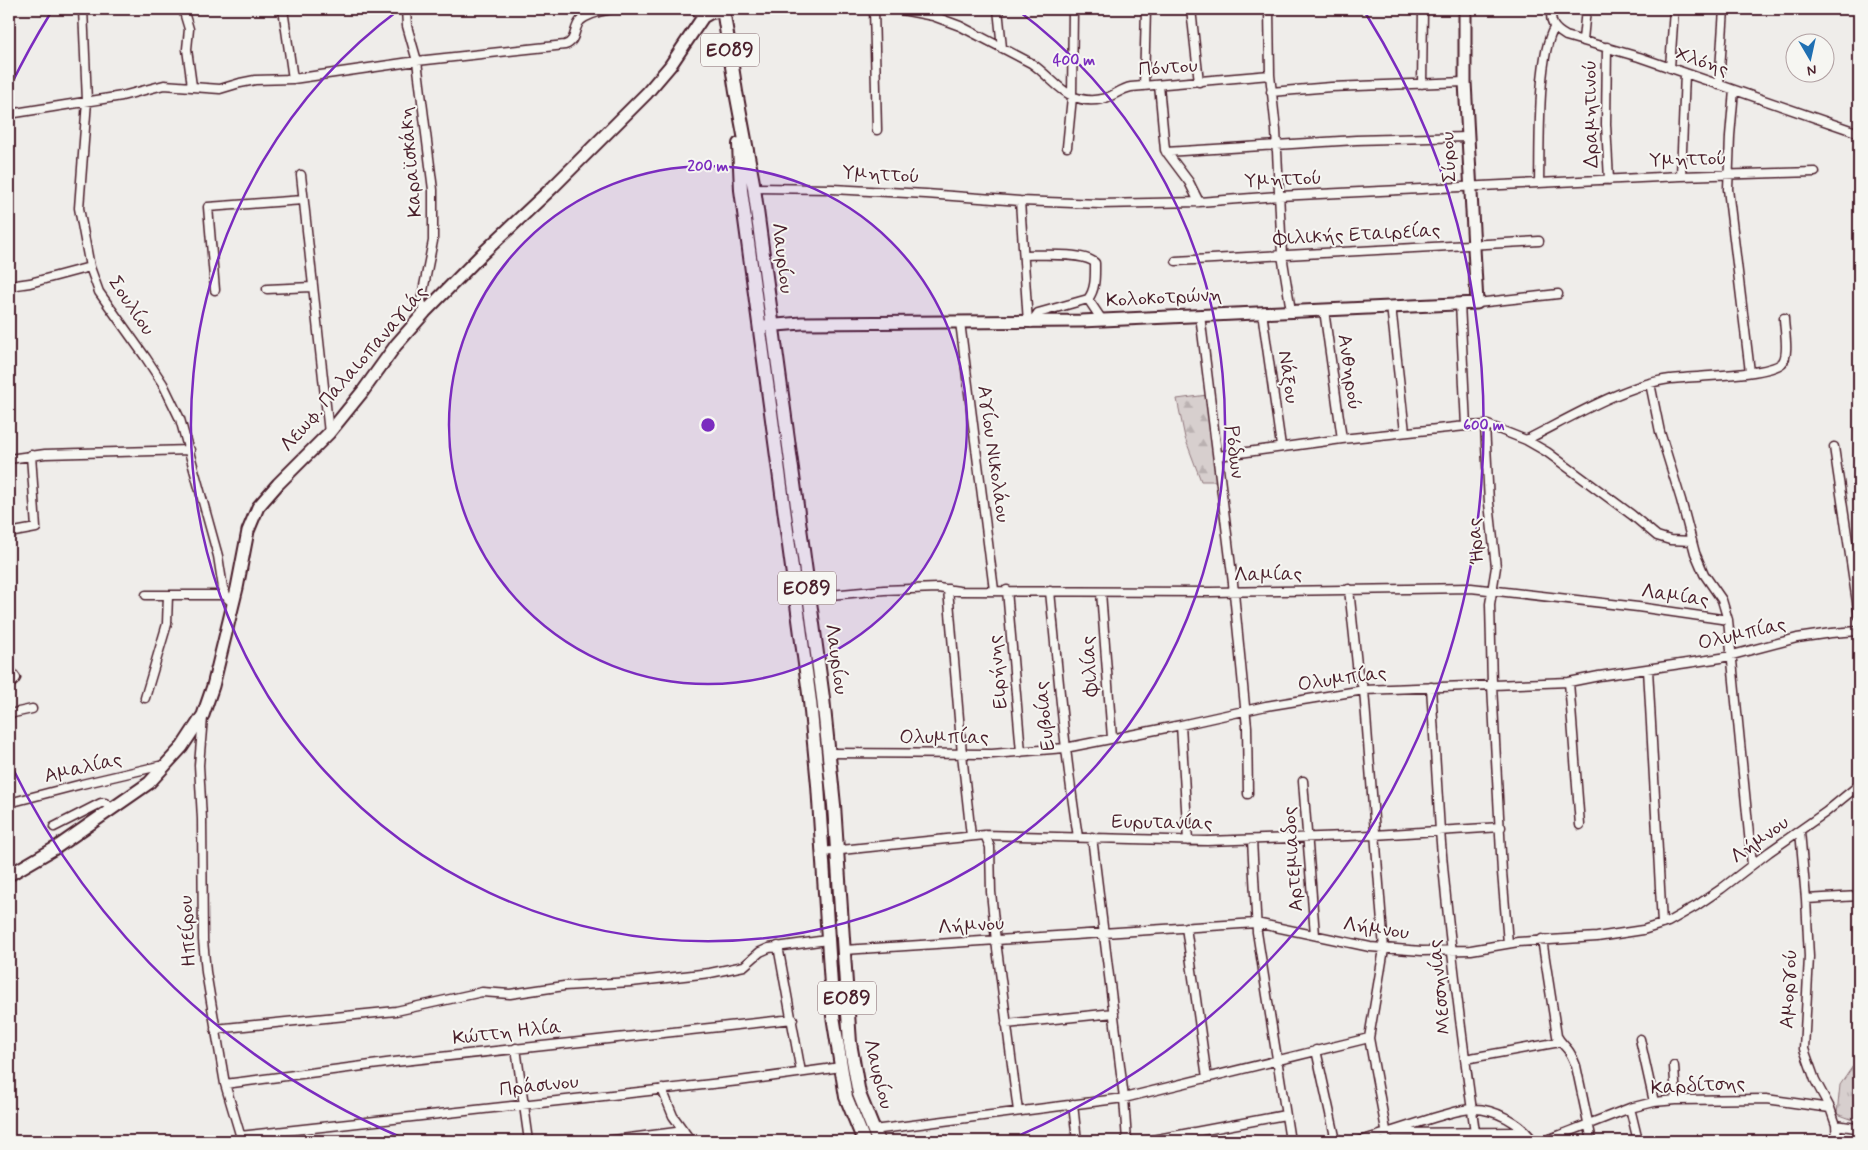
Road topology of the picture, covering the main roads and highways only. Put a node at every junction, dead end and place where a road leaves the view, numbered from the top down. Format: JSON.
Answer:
{"nodes":[{"id":1,"x":724,"y":9,"type":"edge"},
{"id":2,"x":736,"y":92,"type":"junction"},
{"id":3,"x":876,"y":1136,"type":"edge"},
{"id":4,"x":864,"y":1141,"type":"edge"}],
"edges":[{"from":1,"to":2,"type":"main road","name":"Λαυρίου","number":"ΕΟ89"},
{"from":2,"to":3,"type":"main road","name":"Λαυρίου","number":"ΕΟ89"},
{"from":2,"to":4,"type":"main road","name":"Λαυρίου","number":"ΕΟ89"}]}
